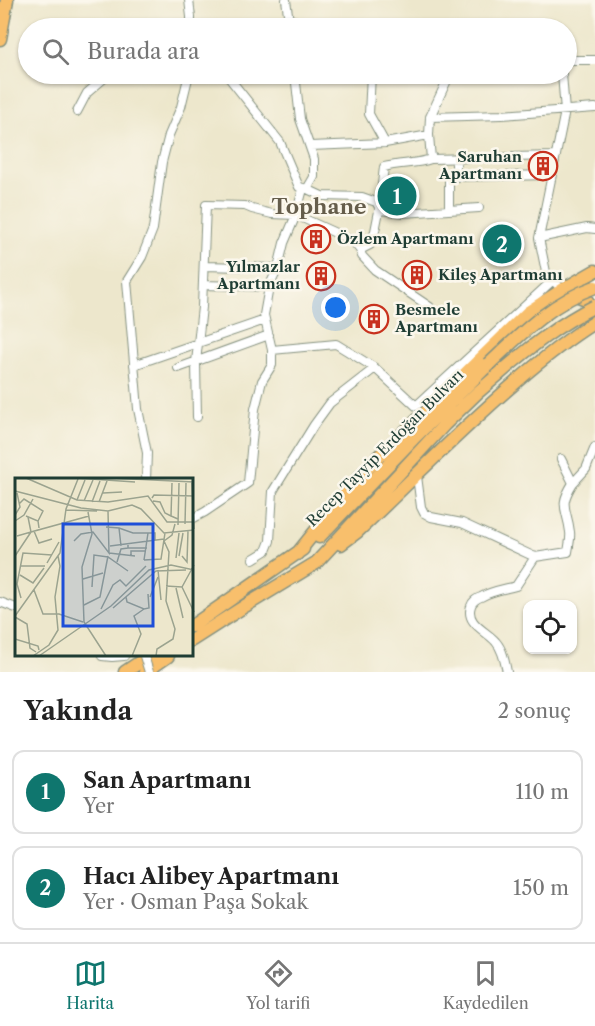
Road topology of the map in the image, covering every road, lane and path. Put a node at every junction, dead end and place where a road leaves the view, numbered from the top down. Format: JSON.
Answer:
{"nodes":[{"id":1,"x":2,"y":0,"type":"edge"},
{"id":2,"x":7,"y":0,"type":"edge"},
{"id":3,"x":189,"y":0,"type":"edge"},
{"id":4,"x":286,"y":0,"type":"edge"},
{"id":5,"x":0,"y":15,"type":"edge"},
{"id":6,"x":191,"y":18,"type":"edge"},
{"id":7,"x":288,"y":18,"type":"edge"},
{"id":8,"x":0,"y":39,"type":"edge"},
{"id":9,"x":577,"y":60,"type":"edge"},
{"id":10,"x":595,"y":60,"type":"edge"},
{"id":11,"x":97,"y":84,"type":"edge"},
{"id":12,"x":187,"y":84,"type":"edge"},
{"id":13,"x":234,"y":84,"type":"edge"},
{"id":14,"x":296,"y":84,"type":"edge"},
{"id":15,"x":370,"y":84,"type":"edge"},
{"id":16,"x":445,"y":84,"type":"edge"},
{"id":17,"x":563,"y":84,"type":"edge"},
{"id":18,"x":595,"y":108,"type":"edge"},
{"id":19,"x":565,"y":111,"type":"junction"},
{"id":20,"x":77,"y":112,"type":"dead end"},
{"id":21,"x":430,"y":117,"type":"junction"},
{"id":22,"x":429,"y":135,"type":"junction"},
{"id":23,"x":385,"y":142,"type":"junction"},
{"id":24,"x":310,"y":146,"type":"junction"},
{"id":25,"x":556,"y":156,"type":"junction"},
{"id":26,"x":456,"y":158,"type":"junction"},
{"id":27,"x":431,"y":159,"type":"junction"},
{"id":28,"x":552,"y":175,"type":"junction"},
{"id":29,"x":456,"y":177,"type":"junction"},
{"id":30,"x":305,"y":189,"type":"junction"},
{"id":31,"x":379,"y":207,"type":"junction"},
{"id":32,"x":479,"y":208,"type":"dead end"},
{"id":33,"x":449,"y":210,"type":"junction"},
{"id":34,"x":296,"y":215,"type":"junction"},
{"id":35,"x":595,"y":229,"type":"edge"},
{"id":36,"x":539,"y":238,"type":"junction"},
{"id":37,"x":360,"y":250,"type":"junction"},
{"id":38,"x":204,"y":266,"type":"junction"},
{"id":39,"x":278,"y":268,"type":"junction"},
{"id":40,"x":595,"y":271,"type":"edge"},
{"id":41,"x":553,"y":280,"type":"junction"},
{"id":42,"x":203,"y":285,"type":"junction"},
{"id":43,"x":269,"y":287,"type":"junction"},
{"id":44,"x":595,"y":287,"type":"edge"},
{"id":45,"x":562,"y":290,"type":"junction"},
{"id":46,"x":595,"y":306,"type":"edge"},
{"id":47,"x":429,"y":307,"type":"dead end"},
{"id":48,"x":595,"y":314,"type":"edge"},
{"id":49,"x":266,"y":320,"type":"junction"},
{"id":50,"x":595,"y":322,"type":"edge"},
{"id":51,"x":269,"y":336,"type":"junction"},
{"id":52,"x":198,"y":343,"type":"junction"},
{"id":53,"x":272,"y":350,"type":"junction"},
{"id":54,"x":196,"y":362,"type":"junction"},
{"id":55,"x":134,"y":365,"type":"junction"},
{"id":56,"x":178,"y":368,"type":"dead end"},
{"id":57,"x":375,"y":368,"type":"junction"},
{"id":58,"x":197,"y":417,"type":"dead end"},
{"id":59,"x":595,"y":447,"type":"edge"},
{"id":60,"x":561,"y":459,"type":"dead end"},
{"id":61,"x":417,"y":476,"type":"junction"},
{"id":62,"x":146,"y":478,"type":"edge"},
{"id":63,"x":573,"y":483,"type":"junction"},
{"id":64,"x":194,"y":518,"type":"edge"},
{"id":65,"x":297,"y":554,"type":"junction"},
{"id":66,"x":535,"y":557,"type":"junction"},
{"id":67,"x":252,"y":559,"type":"dead end"},
{"id":68,"x":316,"y":563,"type":"junction"},
{"id":69,"x":0,"y":602,"type":"edge"},
{"id":70,"x":15,"y":608,"type":"edge"},
{"id":71,"x":194,"y":625,"type":"edge"},
{"id":72,"x":194,"y":639,"type":"edge"},
{"id":73,"x":144,"y":657,"type":"edge"},
{"id":74,"x":148,"y":657,"type":"edge"},
{"id":75,"x":167,"y":657,"type":"edge"},
{"id":76,"x":125,"y":672,"type":"edge"},
{"id":77,"x":147,"y":672,"type":"edge"},
{"id":78,"x":507,"y":672,"type":"edge"}],
"edges":[{"from":1,"to":5,"type":"main road"},
{"from":2,"to":8,"type":"main road"},
{"from":3,"to":6,"type":"street"},
{"from":4,"to":7,"type":"street"},
{"from":9,"to":10,"type":"street"},
{"from":11,"to":20,"type":"street"},
{"from":12,"to":55,"type":"street"},
{"from":13,"to":30,"type":"street"},
{"from":14,"to":24,"type":"street"},
{"from":15,"to":23,"type":"street"},
{"from":16,"to":21,"type":"street"},
{"from":17,"to":19,"type":"street"},
{"from":18,"to":19,"type":"street"},
{"from":19,"to":21,"type":"street"},
{"from":19,"to":25,"type":"street"},
{"from":21,"to":22,"type":"street"},
{"from":22,"to":23,"type":"street"},
{"from":22,"to":27,"type":"street"},
{"from":23,"to":24,"type":"street"},
{"from":24,"to":30,"type":"street"},
{"from":25,"to":26,"type":"street"},
{"from":25,"to":28,"type":"street"},
{"from":26,"to":27,"type":"street"},
{"from":26,"to":29,"type":"street"},
{"from":27,"to":31,"type":"street"},
{"from":28,"to":29,"type":"street"},
{"from":28,"to":36,"type":"street"},
{"from":29,"to":33,"type":"street"},
{"from":30,"to":31,"type":"street"},
{"from":30,"to":34,"type":"street"},
{"from":31,"to":33,"type":"street"},
{"from":31,"to":37,"type":"street"},
{"from":32,"to":33,"type":"street"},
{"from":34,"to":37,"type":"street"},
{"from":34,"to":38,"type":"street"},
{"from":34,"to":39,"type":"street"},
{"from":35,"to":36,"type":"street"},
{"from":36,"to":41,"type":"street"},
{"from":37,"to":47,"type":"street"},
{"from":38,"to":39,"type":"street"},
{"from":38,"to":42,"type":"street"},
{"from":39,"to":43,"type":"street"},
{"from":40,"to":45,"type":"main road"},
{"from":41,"to":45,"type":"street"},
{"from":41,"to":57,"type":"street"},
{"from":42,"to":43,"type":"street"},
{"from":42,"to":52,"type":"street"},
{"from":43,"to":49,"type":"street"},
{"from":44,"to":65,"type":"main road","name":"Recep Tayyip Erdoğan Bulvarı","bridge":true},
{"from":45,"to":48,"type":"main road"},
{"from":45,"to":65,"type":"main road"},
{"from":46,"to":68,"type":"main road","name":"Recep Tayyip Erdoğan Bulvarı","bridge":true},
{"from":49,"to":51,"type":"street"},
{"from":49,"to":52,"type":"street"},
{"from":50,"to":61,"type":"main road"},
{"from":51,"to":53,"type":"street"},
{"from":51,"to":54,"type":"street"},
{"from":52,"to":54,"type":"street"},
{"from":52,"to":55,"type":"street"},
{"from":53,"to":57,"type":"street"},
{"from":53,"to":64,"type":"street"},
{"from":54,"to":56,"type":"street"},
{"from":54,"to":58,"type":"street"},
{"from":55,"to":62,"type":"street"},
{"from":57,"to":67,"type":"street"},
{"from":59,"to":63,"type":"street"},
{"from":60,"to":63,"type":"street"},
{"from":61,"to":66,"type":"street"},
{"from":61,"to":68,"type":"main road"},
{"from":63,"to":66,"type":"street"},
{"from":65,"to":71,"type":"main road","name":"Recep Tayyip Erdoğan Bulvarı"},
{"from":66,"to":78,"type":"street"},
{"from":68,"to":72,"type":"main road","name":"Recep Tayyip Erdoğan Bulvarı"},
{"from":69,"to":70,"type":"street"},
{"from":73,"to":77,"type":"street","bridge":true},
{"from":74,"to":76,"type":"main road"},
{"from":75,"to":77,"type":"main road"}]}
